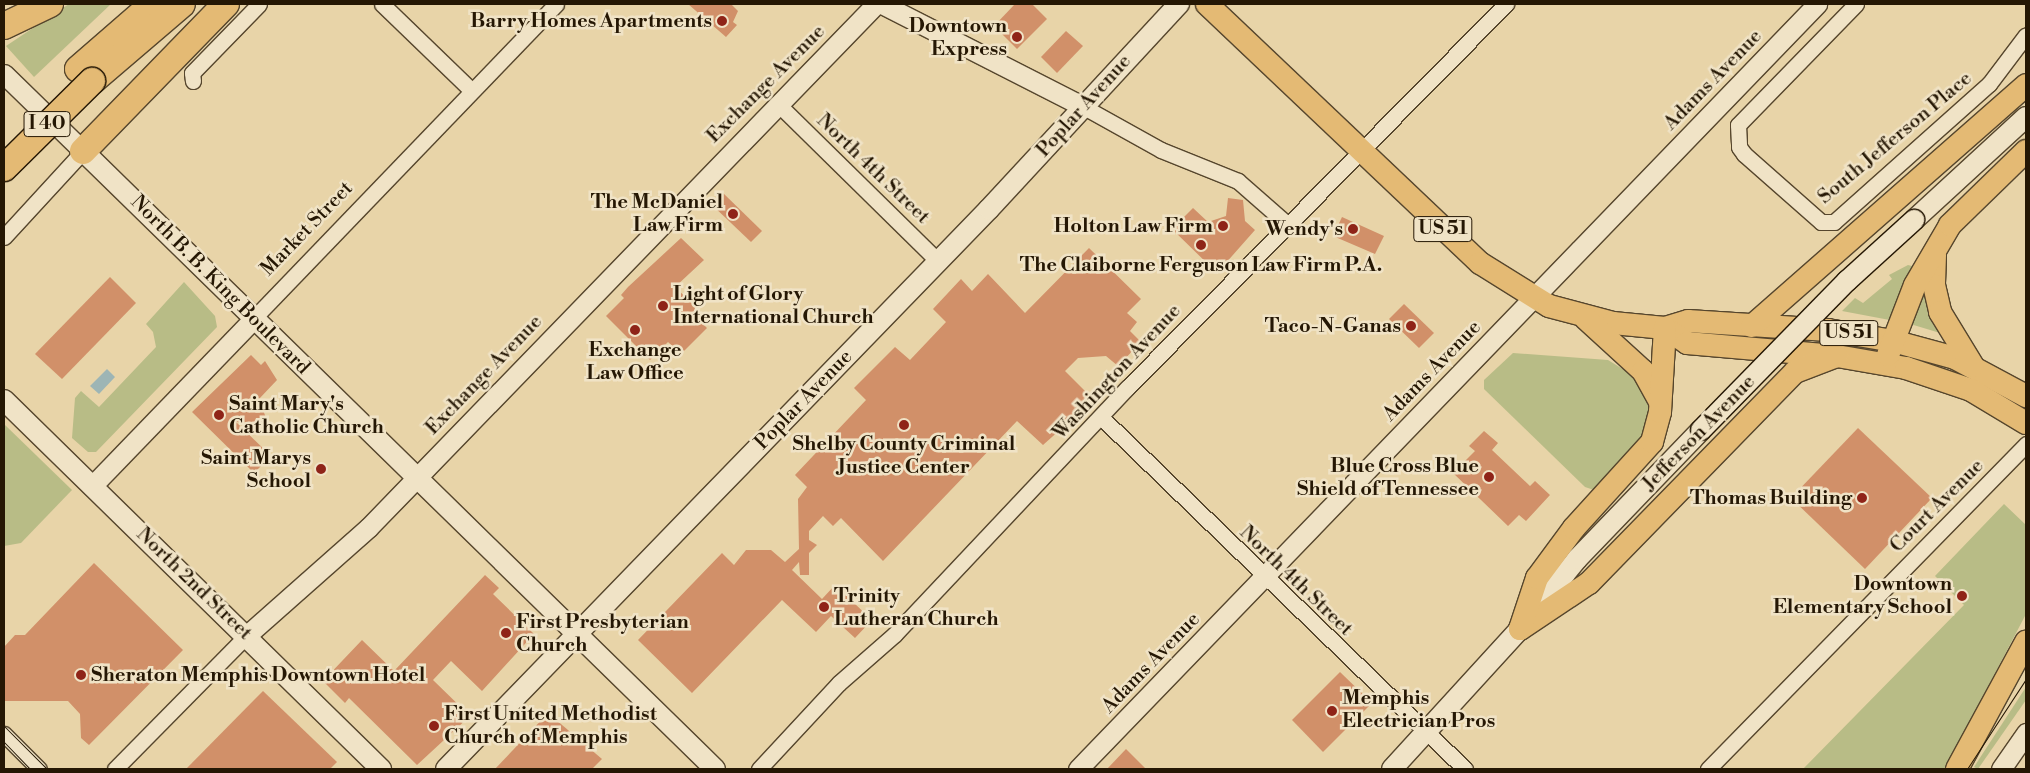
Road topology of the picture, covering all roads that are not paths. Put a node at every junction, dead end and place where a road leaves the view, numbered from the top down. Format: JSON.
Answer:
{"nodes":[{"id":1,"x":153,"y":4,"type":"edge"},
{"id":2,"x":182,"y":4,"type":"edge"},
{"id":3,"x":226,"y":4,"type":"edge"},
{"id":4,"x":259,"y":4,"type":"edge"},
{"id":5,"x":382,"y":4,"type":"edge"},
{"id":6,"x":556,"y":4,"type":"edge"},
{"id":7,"x":876,"y":4,"type":"edge"},
{"id":8,"x":882,"y":4,"type":"edge"},
{"id":9,"x":1179,"y":4,"type":"edge"},
{"id":10,"x":1207,"y":4,"type":"edge"},
{"id":11,"x":1506,"y":4,"type":"edge"},
{"id":12,"x":1817,"y":4,"type":"edge"},
{"id":13,"x":1856,"y":4,"type":"edge"},
{"id":14,"x":39,"y":9,"type":"edge"},
{"id":15,"x":4,"y":26,"type":"edge"},
{"id":16,"x":2026,"y":35,"type":"edge"},
{"id":17,"x":4,"y":74,"type":"edge"},
{"id":18,"x":85,"y":75,"type":"junction"},
{"id":19,"x":193,"y":81,"type":"dead end"},
{"id":20,"x":2026,"y":85,"type":"edge"},
{"id":21,"x":472,"y":90,"type":"junction"},
{"id":22,"x":778,"y":104,"type":"junction"},
{"id":23,"x":1082,"y":106,"type":"junction"},
{"id":24,"x":2026,"y":116,"type":"edge"},
{"id":25,"x":4,"y":142,"type":"edge"},
{"id":26,"x":1360,"y":150,"type":"junction"},
{"id":27,"x":2026,"y":150,"type":"edge"},
{"id":28,"x":83,"y":151,"type":"junction"},
{"id":29,"x":4,"y":168,"type":"edge"},
{"id":30,"x":1288,"y":225,"type":"junction"},
{"id":31,"x":4,"y":237,"type":"edge"},
{"id":32,"x":1938,"y":243,"type":"junction"},
{"id":33,"x":939,"y":262,"type":"junction"},
{"id":34,"x":1533,"y":298,"type":"junction"},
{"id":35,"x":253,"y":319,"type":"junction"},
{"id":36,"x":1586,"y":319,"type":"junction"},
{"id":37,"x":1752,"y":326,"type":"junction"},
{"id":38,"x":1665,"y":328,"type":"junction"},
{"id":39,"x":1893,"y":341,"type":"junction"},
{"id":40,"x":1837,"y":356,"type":"junction"},
{"id":41,"x":1886,"y":363,"type":"junction"},
{"id":42,"x":1973,"y":366,"type":"junction"},
{"id":43,"x":2026,"y":396,"type":"edge"},
{"id":44,"x":4,"y":400,"type":"edge"},
{"id":45,"x":1659,"y":400,"type":"junction"},
{"id":46,"x":1102,"y":418,"type":"junction"},
{"id":47,"x":2026,"y":423,"type":"edge"},
{"id":48,"x":2026,"y":444,"type":"edge"},
{"id":49,"x":416,"y":478,"type":"junction"},
{"id":50,"x":92,"y":486,"type":"junction"},
{"id":51,"x":1264,"y":578,"type":"junction"},
{"id":52,"x":1520,"y":629,"type":"junction"},
{"id":53,"x":577,"y":634,"type":"junction"},
{"id":54,"x":247,"y":635,"type":"junction"},
{"id":55,"x":2026,"y":642,"type":"edge"},
{"id":56,"x":1427,"y":731,"type":"junction"},
{"id":57,"x":2026,"y":733,"type":"edge"},
{"id":58,"x":4,"y":734,"type":"edge"},
{"id":59,"x":39,"y":769,"type":"edge"},
{"id":60,"x":115,"y":769,"type":"edge"},
{"id":61,"x":381,"y":769,"type":"edge"},
{"id":62,"x":446,"y":769,"type":"edge"},
{"id":63,"x":715,"y":769,"type":"edge"},
{"id":64,"x":759,"y":769,"type":"edge"},
{"id":65,"x":1078,"y":769,"type":"edge"},
{"id":66,"x":1392,"y":769,"type":"edge"},
{"id":67,"x":1466,"y":769,"type":"edge"},
{"id":68,"x":1708,"y":769,"type":"edge"},
{"id":69,"x":1957,"y":769,"type":"edge"},
{"id":70,"x":2001,"y":769,"type":"edge"}],
"edges":[{"from":1,"to":18,"type":"highway","number":"I 40"},
{"from":2,"to":18,"type":"highway","number":"I 40"},
{"from":3,"to":28,"type":"highway"},
{"from":4,"to":19,"type":"street"},
{"from":5,"to":21,"type":"street"},
{"from":6,"to":21,"type":"street","name":"Market Street"},
{"from":7,"to":22,"type":"street","name":"Exchange Avenue"},
{"from":8,"to":23,"type":"street"},
{"from":9,"to":23,"type":"main road","name":"Poplar Avenue"},
{"from":10,"to":26,"type":"main road","number":"US 51"},
{"from":11,"to":26,"type":"street","name":"Washington Avenue"},
{"from":12,"to":34,"type":"street","name":"Adams Avenue"},
{"from":13,"to":16,"type":"street","name":"South Jefferson Place"},
{"from":14,"to":15,"type":"highway"},
{"from":17,"to":28,"type":"street","name":"North B. B. King Boulevard"},
{"from":18,"to":25,"type":"highway","number":"I 40"},
{"from":18,"to":29,"type":"highway","number":"I 40","bridge":true},
{"from":20,"to":37,"type":"main road"},
{"from":21,"to":35,"type":"street","name":"Market Street"},
{"from":22,"to":33,"type":"street","name":"North 4th Street"},
{"from":22,"to":49,"type":"street","name":"Exchange Avenue"},
{"from":23,"to":30,"type":"street"},
{"from":23,"to":33,"type":"main road","name":"Poplar Avenue"},
{"from":24,"to":52,"type":"main road","name":"Jefferson Avenue","bridge":true},
{"from":26,"to":30,"type":"street","name":"Washington Avenue"},
{"from":26,"to":34,"type":"main road","number":"US 51"},
{"from":27,"to":32,"type":"main road"},
{"from":28,"to":31,"type":"street"},
{"from":28,"to":35,"type":"main road","name":"North B. B. King Boulevard"},
{"from":30,"to":46,"type":"street","name":"Washington Avenue"},
{"from":32,"to":39,"type":"main road"},
{"from":32,"to":42,"type":"main road"},
{"from":33,"to":53,"type":"main road","name":"Poplar Avenue"},
{"from":34,"to":36,"type":"main road","number":"US 51"},
{"from":34,"to":51,"type":"street","name":"Adams Avenue"},
{"from":35,"to":49,"type":"main road","name":"North B. B. King Boulevard"},
{"from":35,"to":50,"type":"street","name":"Market Street"},
{"from":36,"to":38,"type":"main road","number":"US 51"},
{"from":36,"to":45,"type":"main road"},
{"from":37,"to":38,"type":"main road","number":"US 51"},
{"from":37,"to":39,"type":"main road","number":"US 51"},
{"from":38,"to":40,"type":"main road","number":"US 51"},
{"from":38,"to":45,"type":"main road"},
{"from":39,"to":41,"type":"main road"},
{"from":39,"to":42,"type":"main road","number":"US 51"},
{"from":40,"to":41,"type":"main road","number":"US 51"},
{"from":40,"to":52,"type":"main road"},
{"from":41,"to":47,"type":"main road","number":"US 51"},
{"from":42,"to":43,"type":"main road","number":"US 51"},
{"from":44,"to":50,"type":"main road","name":"North 2nd Street"},
{"from":45,"to":52,"type":"main road"},
{"from":46,"to":51,"type":"street","name":"North 4th Street"},
{"from":46,"to":64,"type":"street","name":"Washington Avenue"},
{"from":48,"to":68,"type":"street","name":"Court Avenue"},
{"from":49,"to":53,"type":"main road","name":"North B. B. King Boulevard"},
{"from":49,"to":54,"type":"street","name":"Exchange Avenue"},
{"from":50,"to":54,"type":"main road","name":"North 2nd Street"},
{"from":51,"to":56,"type":"street","name":"North 4th Street"},
{"from":51,"to":65,"type":"street","name":"Adams Avenue"},
{"from":52,"to":56,"type":"main road","name":"Jefferson Avenue"},
{"from":53,"to":62,"type":"main road","name":"Poplar Avenue"},
{"from":53,"to":63,"type":"main road","name":"North B. B. King Boulevard"},
{"from":54,"to":60,"type":"street","name":"Exchange Avenue"},
{"from":54,"to":61,"type":"main road","name":"North 2nd Street"},
{"from":55,"to":69,"type":"main road"},
{"from":56,"to":66,"type":"main road","name":"Jefferson Avenue"},
{"from":56,"to":67,"type":"street","name":"North 4th Street"},
{"from":57,"to":70,"type":"street"},
{"from":58,"to":59,"type":"street"}]}
